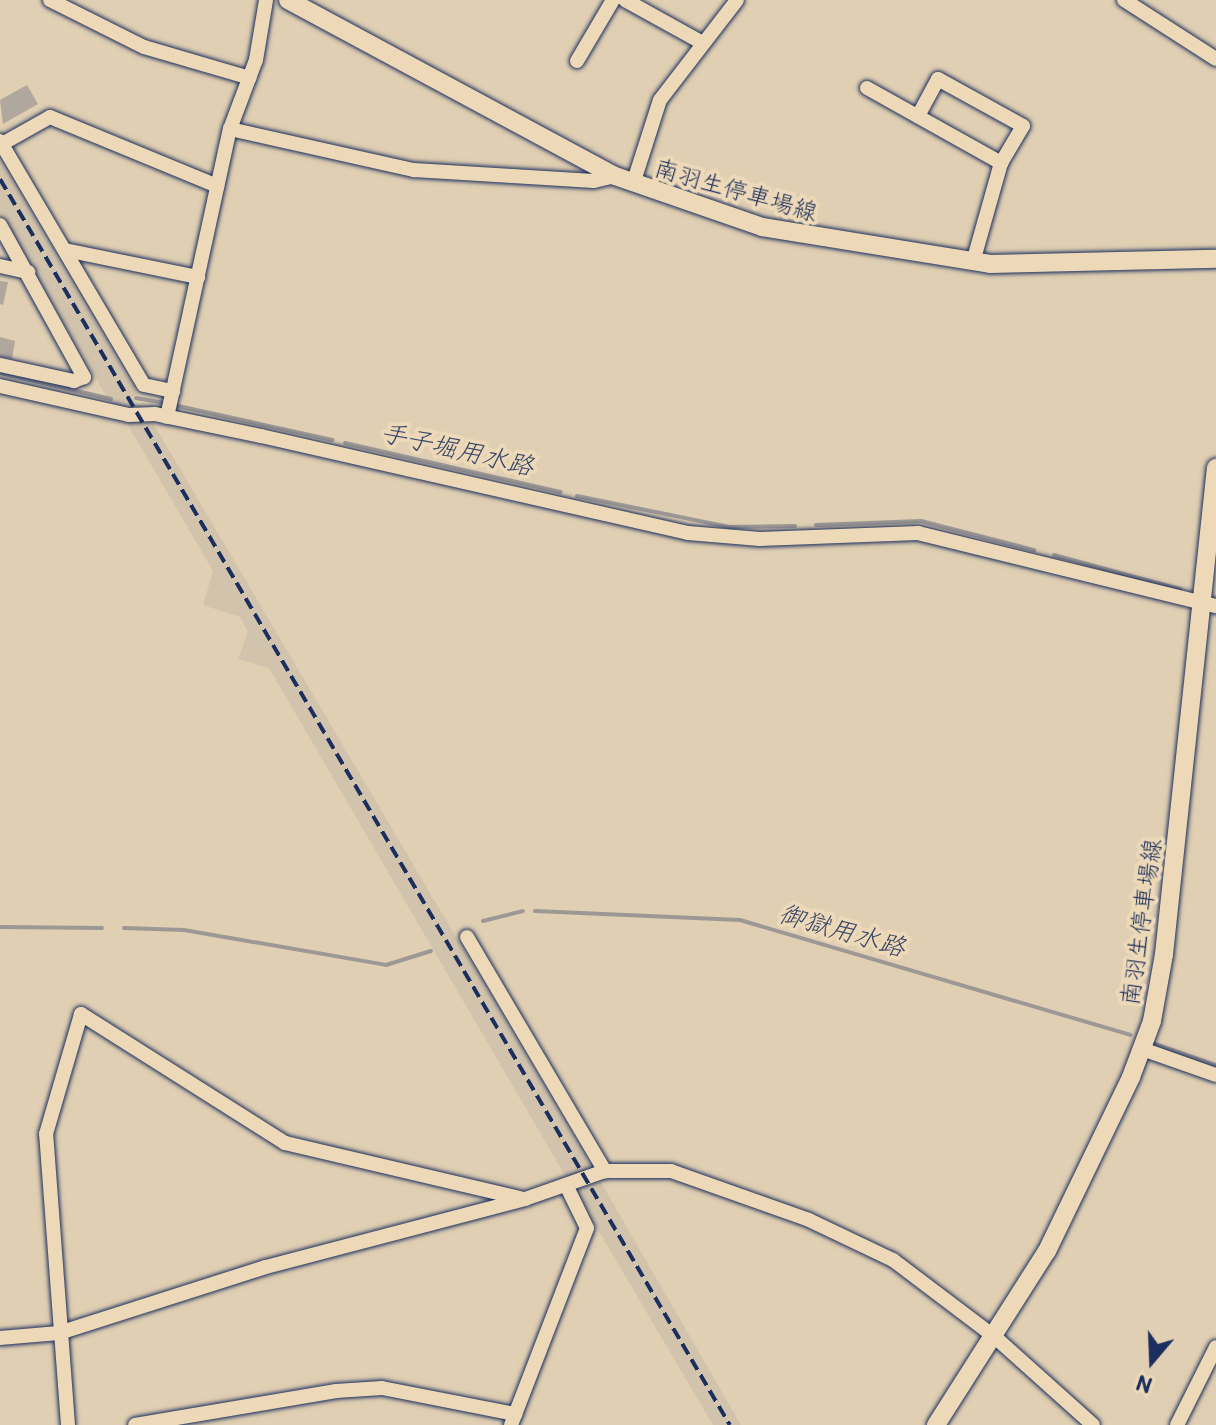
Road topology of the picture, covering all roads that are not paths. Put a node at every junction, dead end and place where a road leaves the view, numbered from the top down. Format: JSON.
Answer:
{"nodes":[{"id":1,"x":50,"y":0,"type":"edge"},
{"id":2,"x":266,"y":0,"type":"edge"},
{"id":3,"x":288,"y":0,"type":"edge"},
{"id":4,"x":613,"y":0,"type":"edge"},
{"id":5,"x":625,"y":0,"type":"edge"},
{"id":6,"x":737,"y":0,"type":"edge"},
{"id":7,"x":1124,"y":0,"type":"edge"},
{"id":8,"x":703,"y":43,"type":"junction"},
{"id":9,"x":1216,"y":59,"type":"edge"},
{"id":10,"x":577,"y":61,"type":"dead end"},
{"id":11,"x":250,"y":78,"type":"junction"},
{"id":12,"x":867,"y":88,"type":"dead end"},
{"id":13,"x":918,"y":116,"type":"junction"},
{"id":14,"x":230,"y":129,"type":"junction"},
{"id":15,"x":1,"y":142,"type":"edge"},
{"id":16,"x":1001,"y":163,"type":"junction"},
{"id":17,"x":615,"y":176,"type":"junction"},
{"id":18,"x":633,"y":184,"type":"junction"},
{"id":19,"x":217,"y":186,"type":"junction"},
{"id":20,"x":0,"y":225,"type":"edge"},
{"id":21,"x":65,"y":250,"type":"junction"},
{"id":22,"x":1216,"y":259,"type":"edge"},
{"id":23,"x":973,"y":262,"type":"junction"},
{"id":24,"x":0,"y":266,"type":"edge"},
{"id":25,"x":28,"y":272,"type":"junction"},
{"id":26,"x":198,"y":277,"type":"junction"},
{"id":27,"x":0,"y":365,"type":"edge"},
{"id":28,"x":0,"y":386,"type":"edge"},
{"id":29,"x":173,"y":391,"type":"junction"},
{"id":30,"x":167,"y":417,"type":"junction"},
{"id":31,"x":1216,"y":468,"type":"edge"},
{"id":32,"x":1209,"y":604,"type":"edge"},
{"id":33,"x":467,"y":937,"type":"dead end"},
{"id":34,"x":1142,"y":1049,"type":"junction"},
{"id":35,"x":1216,"y":1075,"type":"edge"},
{"id":36,"x":605,"y":1171,"type":"junction"},
{"id":37,"x":566,"y":1185,"type":"junction"},
{"id":38,"x":525,"y":1199,"type":"junction"},
{"id":39,"x":59,"y":1333,"type":"junction"},
{"id":40,"x":0,"y":1338,"type":"edge"},
{"id":41,"x":996,"y":1338,"type":"junction"},
{"id":42,"x":1216,"y":1347,"type":"edge"},
{"id":43,"x":513,"y":1419,"type":"edge"},
{"id":44,"x":68,"y":1425,"type":"edge"},
{"id":45,"x":135,"y":1425,"type":"edge"},
{"id":46,"x":936,"y":1425,"type":"edge"},
{"id":47,"x":1093,"y":1425,"type":"edge"},
{"id":48,"x":1177,"y":1425,"type":"edge"}],
"edges":[{"from":1,"to":11,"type":"street"},
{"from":2,"to":11,"type":"street"},
{"from":3,"to":17,"type":"main road","name":"南羽生停車場線"},
{"from":4,"to":10,"type":"street"},
{"from":5,"to":8,"type":"street"},
{"from":6,"to":8,"type":"street"},
{"from":7,"to":9,"type":"street"},
{"from":8,"to":18,"type":"street"},
{"from":11,"to":14,"type":"street"},
{"from":12,"to":13,"type":"street"},
{"from":13,"to":16,"type":"street"},
{"from":13,"to":16,"type":"street"},
{"from":14,"to":17,"type":"street"},
{"from":14,"to":19,"type":"street"},
{"from":15,"to":19,"type":"street"},
{"from":15,"to":21,"type":"street"},
{"from":16,"to":23,"type":"street"},
{"from":17,"to":18,"type":"main road","name":"南羽生停車場線"},
{"from":18,"to":23,"type":"main road","name":"南羽生停車場線"},
{"from":19,"to":26,"type":"street"},
{"from":20,"to":25,"type":"street"},
{"from":21,"to":26,"type":"street"},
{"from":21,"to":29,"type":"street"},
{"from":22,"to":23,"type":"main road","name":"南羽生停車場線"},
{"from":24,"to":25,"type":"street"},
{"from":25,"to":27,"type":"street"},
{"from":26,"to":29,"type":"street"},
{"from":28,"to":30,"type":"street"},
{"from":29,"to":30,"type":"street"},
{"from":30,"to":32,"type":"street"},
{"from":31,"to":32,"type":"main road","name":"南羽生停車場線"},
{"from":32,"to":34,"type":"main road","name":"南羽生停車場線"},
{"from":33,"to":36,"type":"street"},
{"from":34,"to":35,"type":"street"},
{"from":34,"to":41,"type":"main road","name":"南羽生停車場線"},
{"from":36,"to":37,"type":"street"},
{"from":36,"to":41,"type":"street"},
{"from":37,"to":38,"type":"street"},
{"from":37,"to":43,"type":"street"},
{"from":38,"to":39,"type":"street"},
{"from":38,"to":39,"type":"street"},
{"from":39,"to":40,"type":"street"},
{"from":39,"to":44,"type":"street"},
{"from":41,"to":46,"type":"main road","name":"南羽生停車場線"},
{"from":41,"to":47,"type":"street"},
{"from":42,"to":48,"type":"street"},
{"from":43,"to":45,"type":"street"}]}
